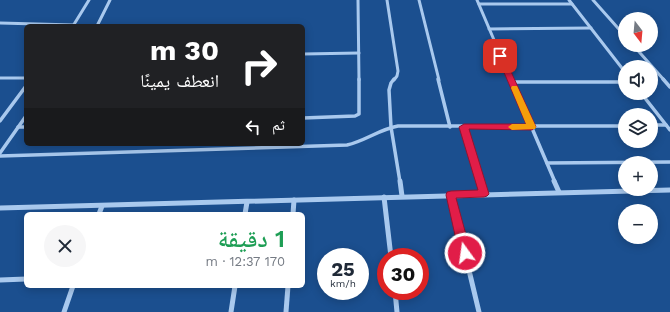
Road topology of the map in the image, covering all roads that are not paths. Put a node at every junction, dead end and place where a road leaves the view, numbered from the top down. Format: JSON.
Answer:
{"nodes":[{"id":1,"x":89,"y":0,"type":"edge"},
{"id":2,"x":110,"y":0,"type":"edge"},
{"id":3,"x":358,"y":0,"type":"edge"},
{"id":4,"x":387,"y":0,"type":"edge"},
{"id":5,"x":419,"y":0,"type":"edge"},
{"id":6,"x":569,"y":0,"type":"edge"},
{"id":7,"x":593,"y":0,"type":"edge"},
{"id":8,"x":478,"y":2,"type":"edge"},
{"id":9,"x":572,"y":4,"type":"junction"},
{"id":10,"x":0,"y":23,"type":"edge"},
{"id":11,"x":36,"y":24,"type":"edge"},
{"id":12,"x":74,"y":24,"type":"edge"},
{"id":13,"x":98,"y":24,"type":"edge"},
{"id":14,"x":591,"y":28,"type":"junction"},
{"id":15,"x":618,"y":28,"type":"edge"},
{"id":16,"x":489,"y":29,"type":"junction"},
{"id":17,"x":639,"y":52,"type":"edge"},
{"id":18,"x":359,"y":53,"type":"junction"},
{"id":19,"x":305,"y":54,"type":"edge"},
{"id":20,"x":618,"y":63,"type":"edge"},
{"id":21,"x":0,"y":78,"type":"edge"},
{"id":22,"x":24,"y":78,"type":"edge"},
{"id":23,"x":512,"y":82,"type":"junction"},
{"id":24,"x":618,"y":82,"type":"edge"},
{"id":25,"x":670,"y":87,"type":"edge"},
{"id":26,"x":24,"y":89,"type":"edge"},
{"id":27,"x":646,"y":100,"type":"edge"},
{"id":28,"x":305,"y":118,"type":"edge"},
{"id":29,"x":24,"y":119,"type":"edge"},
{"id":30,"x":0,"y":121,"type":"edge"},
{"id":31,"x":666,"y":125,"type":"junction"},
{"id":32,"x":450,"y":126,"type":"junction"},
{"id":33,"x":618,"y":126,"type":"edge"},
{"id":34,"x":658,"y":126,"type":"edge"},
{"id":35,"x":18,"y":127,"type":"junction"},
{"id":36,"x":24,"y":127,"type":"edge"},
{"id":37,"x":391,"y":127,"type":"junction"},
{"id":38,"x":464,"y":127,"type":"junction"},
{"id":39,"x":532,"y":127,"type":"junction"},
{"id":40,"x":670,"y":130,"type":"edge"},
{"id":41,"x":0,"y":153,"type":"edge"},
{"id":42,"x":0,"y":156,"type":"edge"},
{"id":43,"x":670,"y":162,"type":"edge"},
{"id":44,"x":546,"y":163,"type":"junction"},
{"id":45,"x":670,"y":190,"type":"edge"},
{"id":46,"x":558,"y":192,"type":"junction"},
{"id":47,"x":484,"y":194,"type":"junction"},
{"id":48,"x":451,"y":195,"type":"junction"},
{"id":49,"x":402,"y":196,"type":"junction"},
{"id":50,"x":384,"y":197,"type":"junction"},
{"id":51,"x":294,"y":200,"type":"junction"},
{"id":52,"x":247,"y":202,"type":"junction"},
{"id":53,"x":102,"y":206,"type":"junction"},
{"id":54,"x":0,"y":208,"type":"edge"},
{"id":55,"x":100,"y":212,"type":"edge"},
{"id":56,"x":245,"y":212,"type":"edge"},
{"id":57,"x":293,"y":212,"type":"edge"},
{"id":58,"x":390,"y":248,"type":"edge"},
{"id":59,"x":24,"y":279,"type":"edge"},
{"id":60,"x":0,"y":280,"type":"edge"},
{"id":61,"x":72,"y":288,"type":"edge"},
{"id":62,"x":235,"y":288,"type":"edge"},
{"id":63,"x":288,"y":288,"type":"edge"},
{"id":64,"x":396,"y":300,"type":"edge"},
{"id":65,"x":64,"y":312,"type":"edge"},
{"id":66,"x":231,"y":312,"type":"edge"},
{"id":67,"x":286,"y":312,"type":"edge"},
{"id":68,"x":397,"y":312,"type":"edge"},
{"id":69,"x":479,"y":312,"type":"edge"}],
"edges":[{"from":1,"to":12,"type":"street"},
{"from":2,"to":13,"type":"street"},
{"from":3,"to":18,"type":"street"},
{"from":4,"to":37,"type":"street"},
{"from":5,"to":32,"type":"street"},
{"from":6,"to":9,"type":"street"},
{"from":7,"to":15,"type":"street"},
{"from":8,"to":9,"type":"street"},
{"from":8,"to":16,"type":"street"},
{"from":9,"to":14,"type":"street"},
{"from":10,"to":11,"type":"street"},
{"from":14,"to":16,"type":"street"},
{"from":14,"to":20,"type":"street"},
{"from":16,"to":23,"type":"street"},
{"from":17,"to":25,"type":"street"},
{"from":18,"to":19,"type":"street"},
{"from":18,"to":28,"type":"street"},
{"from":21,"to":22,"type":"street"},
{"from":23,"to":24,"type":"street"},
{"from":23,"to":39,"type":"street"},
{"from":26,"to":30,"type":"street"},
{"from":27,"to":31,"type":"street"},
{"from":29,"to":35,"type":"street"},
{"from":31,"to":34,"type":"street"},
{"from":31,"to":40,"type":"street"},
{"from":32,"to":37,"type":"street"},
{"from":32,"to":38,"type":"street"},
{"from":33,"to":39,"type":"street"},
{"from":35,"to":36,"type":"street"},
{"from":35,"to":41,"type":"street"},
{"from":37,"to":42,"type":"street"},
{"from":37,"to":49,"type":"street"},
{"from":38,"to":39,"type":"street"},
{"from":38,"to":47,"type":"street"},
{"from":39,"to":44,"type":"street"},
{"from":43,"to":44,"type":"street"},
{"from":44,"to":46,"type":"street"},
{"from":45,"to":46,"type":"street"},
{"from":46,"to":47,"type":"street"},
{"from":47,"to":48,"type":"street"},
{"from":48,"to":49,"type":"street"},
{"from":48,"to":69,"type":"street"},
{"from":49,"to":50,"type":"street"},
{"from":50,"to":51,"type":"street"},
{"from":50,"to":58,"type":"street"},
{"from":51,"to":52,"type":"street"},
{"from":51,"to":57,"type":"street"},
{"from":52,"to":53,"type":"street"},
{"from":52,"to":56,"type":"street"},
{"from":53,"to":54,"type":"street"},
{"from":53,"to":55,"type":"street"},
{"from":59,"to":60,"type":"street"},
{"from":61,"to":65,"type":"street"},
{"from":62,"to":66,"type":"street"},
{"from":63,"to":67,"type":"street"},
{"from":64,"to":68,"type":"street"}]}
